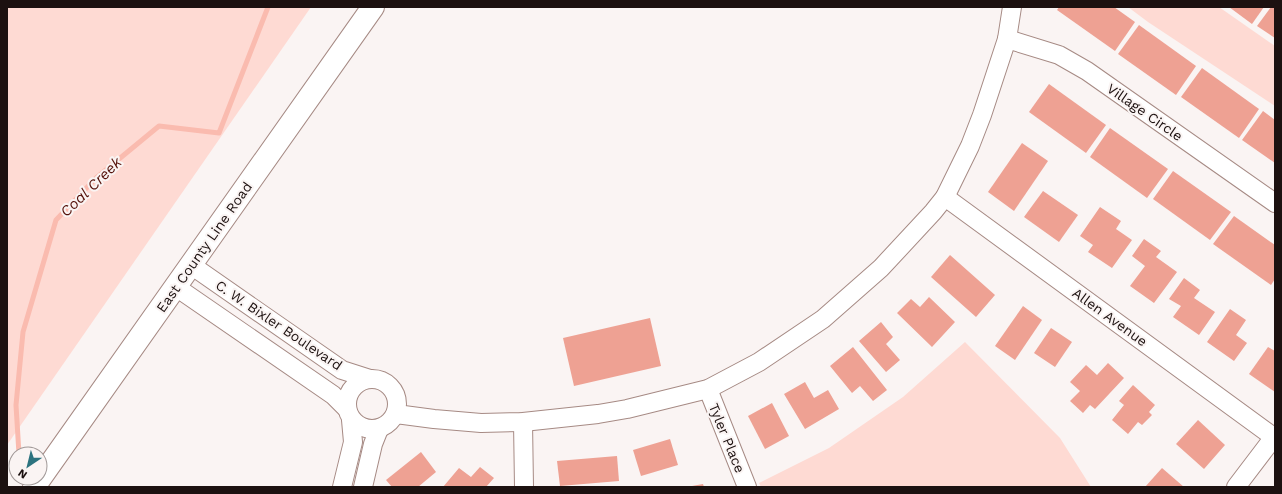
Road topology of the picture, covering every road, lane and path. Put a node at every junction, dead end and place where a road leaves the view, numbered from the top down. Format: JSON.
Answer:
{"nodes":[{"id":1,"x":373,"y":7,"type":"edge"},
{"id":2,"x":1012,"y":7,"type":"edge"},
{"id":3,"x":1007,"y":39,"type":"junction"},
{"id":4,"x":945,"y":197,"type":"junction"},
{"id":5,"x":1275,"y":203,"type":"edge"},
{"id":6,"x":191,"y":265,"type":"junction"},
{"id":7,"x":176,"y":287,"type":"junction"},
{"id":8,"x":370,"y":379,"type":"junction"},
{"id":9,"x":708,"y":389,"type":"junction"},
{"id":10,"x":349,"y":414,"type":"junction"},
{"id":11,"x":396,"y":414,"type":"junction"},
{"id":12,"x":523,"y":422,"type":"junction"},
{"id":13,"x":379,"y":429,"type":"junction"},
{"id":14,"x":1274,"y":437,"type":"edge"},
{"id":15,"x":34,"y":487,"type":"edge"},
{"id":16,"x":342,"y":487,"type":"edge"},
{"id":17,"x":363,"y":487,"type":"edge"},
{"id":18,"x":524,"y":487,"type":"edge"},
{"id":19,"x":747,"y":487,"type":"edge"},
{"id":20,"x":1236,"y":487,"type":"edge"}],
"edges":[{"from":1,"to":6,"type":"main road","name":"East County Line Road"},
{"from":2,"to":3,"type":"street"},
{"from":3,"to":4,"type":"street"},
{"from":3,"to":5,"type":"street","name":"Village Circle"},
{"from":4,"to":9,"type":"street"},
{"from":4,"to":14,"type":"street","name":"Allen Avenue"},
{"from":6,"to":7,"type":"main road","name":"East County Line Road"},
{"from":6,"to":8,"type":"street","name":"C. W. Bixler Boulevard"},
{"from":7,"to":10,"type":"street","name":"C. W. Bixler Boulevard"},
{"from":7,"to":15,"type":"main road","name":"East County Line Road"},
{"from":8,"to":10,"type":"street"},
{"from":8,"to":11,"type":"street"},
{"from":9,"to":12,"type":"street"},
{"from":9,"to":19,"type":"street","name":"Tyler Place"},
{"from":10,"to":13,"type":"street"},
{"from":10,"to":16,"type":"street"},
{"from":11,"to":12,"type":"street"},
{"from":11,"to":13,"type":"street"},
{"from":12,"to":18,"type":"street"},
{"from":13,"to":17,"type":"street"},
{"from":14,"to":20,"type":"street"}]}
